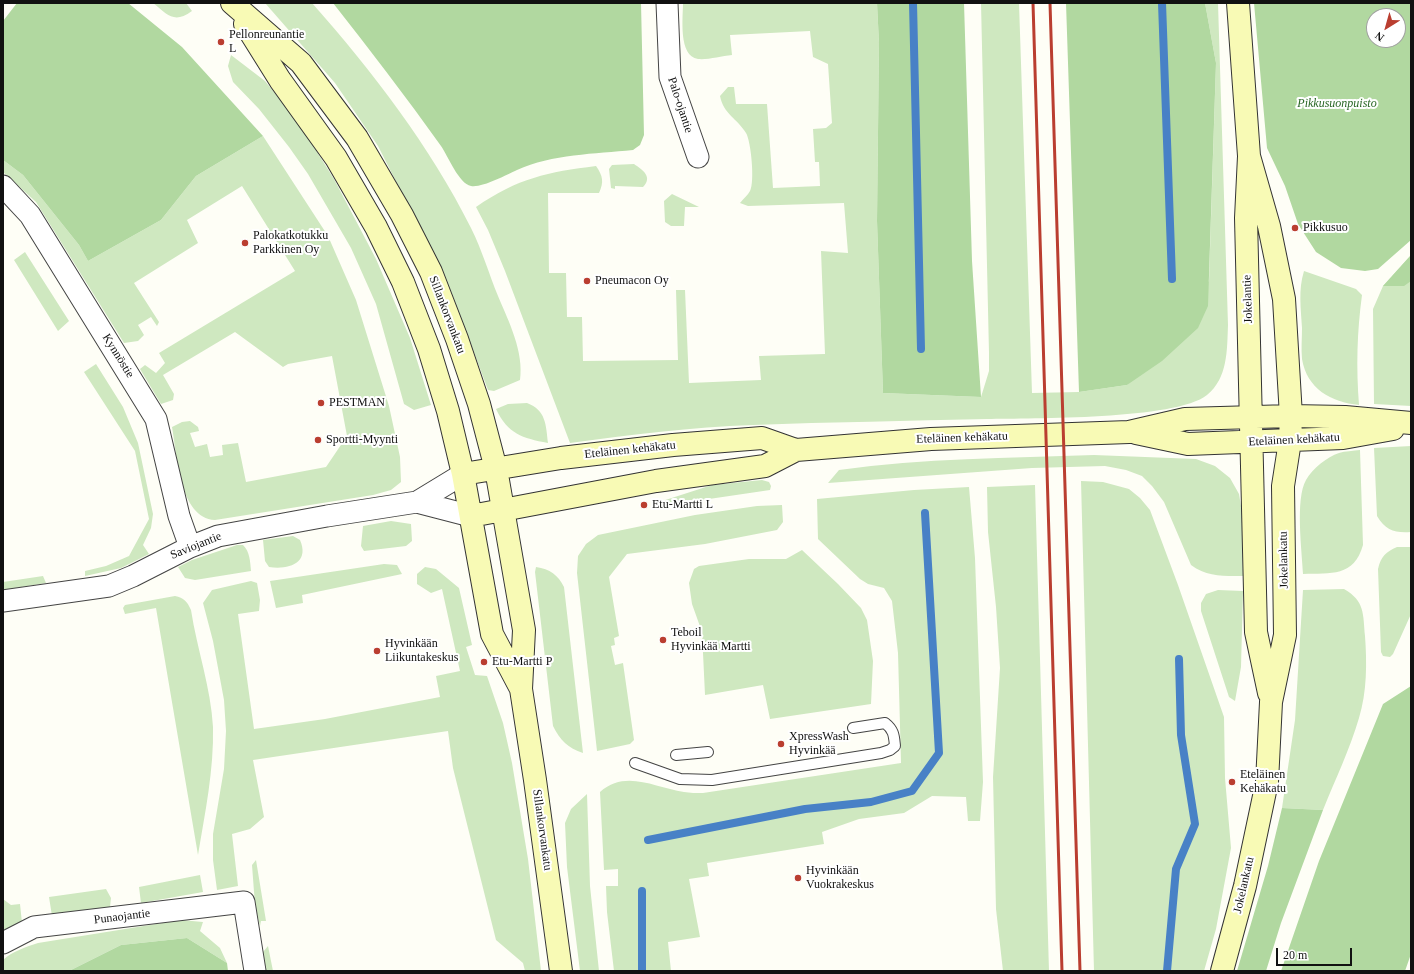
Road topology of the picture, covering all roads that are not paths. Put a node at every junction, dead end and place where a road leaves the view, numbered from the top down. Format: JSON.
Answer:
{"nodes":[{"id":1,"x":232,"y":3,"type":"edge"},
{"id":2,"x":667,"y":3,"type":"edge"},
{"id":3,"x":1238,"y":3,"type":"edge"},
{"id":4,"x":1249,"y":156,"type":"junction"},
{"id":5,"x":698,"y":157,"type":"dead end"},
{"id":6,"x":3,"y":186,"type":"edge"},
{"id":7,"x":1291,"y":416,"type":"junction"},
{"id":8,"x":1252,"y":417,"type":"junction"},
{"id":9,"x":1411,"y":425,"type":"edge"},
{"id":10,"x":1129,"y":432,"type":"junction"},
{"id":11,"x":1290,"y":441,"type":"junction"},
{"id":12,"x":1252,"y":442,"type":"junction"},
{"id":13,"x":796,"y":450,"type":"junction"},
{"id":14,"x":496,"y":469,"type":"junction"},
{"id":15,"x":463,"y":474,"type":"junction"},
{"id":16,"x":417,"y":502,"type":"junction"},
{"id":17,"x":504,"y":510,"type":"junction"},
{"id":18,"x":471,"y":516,"type":"junction"},
{"id":19,"x":190,"y":547,"type":"junction"},
{"id":20,"x":3,"y":601,"type":"edge"},
{"id":21,"x":520,"y":689,"type":"junction"},
{"id":22,"x":1271,"y":702,"type":"junction"},
{"id":23,"x":853,"y":728,"type":"dead end"},
{"id":24,"x":708,"y":752,"type":"dead end"},
{"id":25,"x":676,"y":755,"type":"dead end"},
{"id":26,"x":635,"y":763,"type":"dead end"},
{"id":27,"x":3,"y":943,"type":"edge"},
{"id":28,"x":255,"y":971,"type":"edge"},
{"id":29,"x":561,"y":971,"type":"edge"},
{"id":30,"x":1222,"y":971,"type":"edge"}],
"edges":[{"from":1,"to":14,"type":"main road","name":"Sillankorvankatu"},
{"from":1,"to":15,"type":"main road","name":"Sillankorvankatu"},
{"from":2,"to":5,"type":"street","name":"Palo-ojantie"},
{"from":3,"to":4,"type":"main road","name":"Jokelantie"},
{"from":4,"to":7,"type":"main road","name":"Jokelantie"},
{"from":4,"to":8,"type":"main road","name":"Jokelantie"},
{"from":6,"to":19,"type":"street","name":"Kynnöstie"},
{"from":7,"to":8,"type":"main road","name":"Eteläinen kehäkatu"},
{"from":7,"to":9,"type":"main road","name":"Eteläinen kehäkatu"},
{"from":7,"to":11,"type":"main road","name":"Jokelankatu"},
{"from":8,"to":10,"type":"main road","name":"Eteläinen kehäkatu"},
{"from":8,"to":12,"type":"main road","name":"Jokelantie"},
{"from":9,"to":11,"type":"main road","name":"Eteläinen kehäkatu"},
{"from":10,"to":12,"type":"main road","name":"Eteläinen kehäkatu"},
{"from":10,"to":13,"type":"main road","name":"Eteläinen kehäkatu"},
{"from":11,"to":12,"type":"main road","name":"Eteläinen kehäkatu"},
{"from":11,"to":22,"type":"main road","name":"Jokelankatu"},
{"from":12,"to":22,"type":"main road","name":"Jokelankatu"},
{"from":13,"to":14,"type":"main road","name":"Eteläinen kehäkatu"},
{"from":13,"to":17,"type":"main road","name":"Eteläinen kehäkatu"},
{"from":14,"to":15,"type":"main road","name":"Eteläinen kehäkatu"},
{"from":14,"to":17,"type":"main road","name":"Sillankorvankatu"},
{"from":15,"to":16,"type":"street","name":"Saviojantie"},
{"from":15,"to":18,"type":"main road","name":"Sillankorvankatu"},
{"from":16,"to":18,"type":"street","name":"Saviojantie"},
{"from":16,"to":19,"type":"street","name":"Saviojantie"},
{"from":17,"to":18,"type":"main road","name":"Eteläinen kehäkatu"},
{"from":17,"to":21,"type":"main road","name":"Sillankorvankatu"},
{"from":18,"to":21,"type":"main road","name":"Sillankorvankatu"},
{"from":19,"to":20,"type":"street","name":"Saviojantie"},
{"from":21,"to":29,"type":"main road","name":"Sillankorvankatu"},
{"from":22,"to":30,"type":"main road","name":"Jokelankatu"},
{"from":23,"to":26,"type":"lane"},
{"from":24,"to":25,"type":"lane"},
{"from":27,"to":28,"type":"street","name":"Punaojantie"}]}
